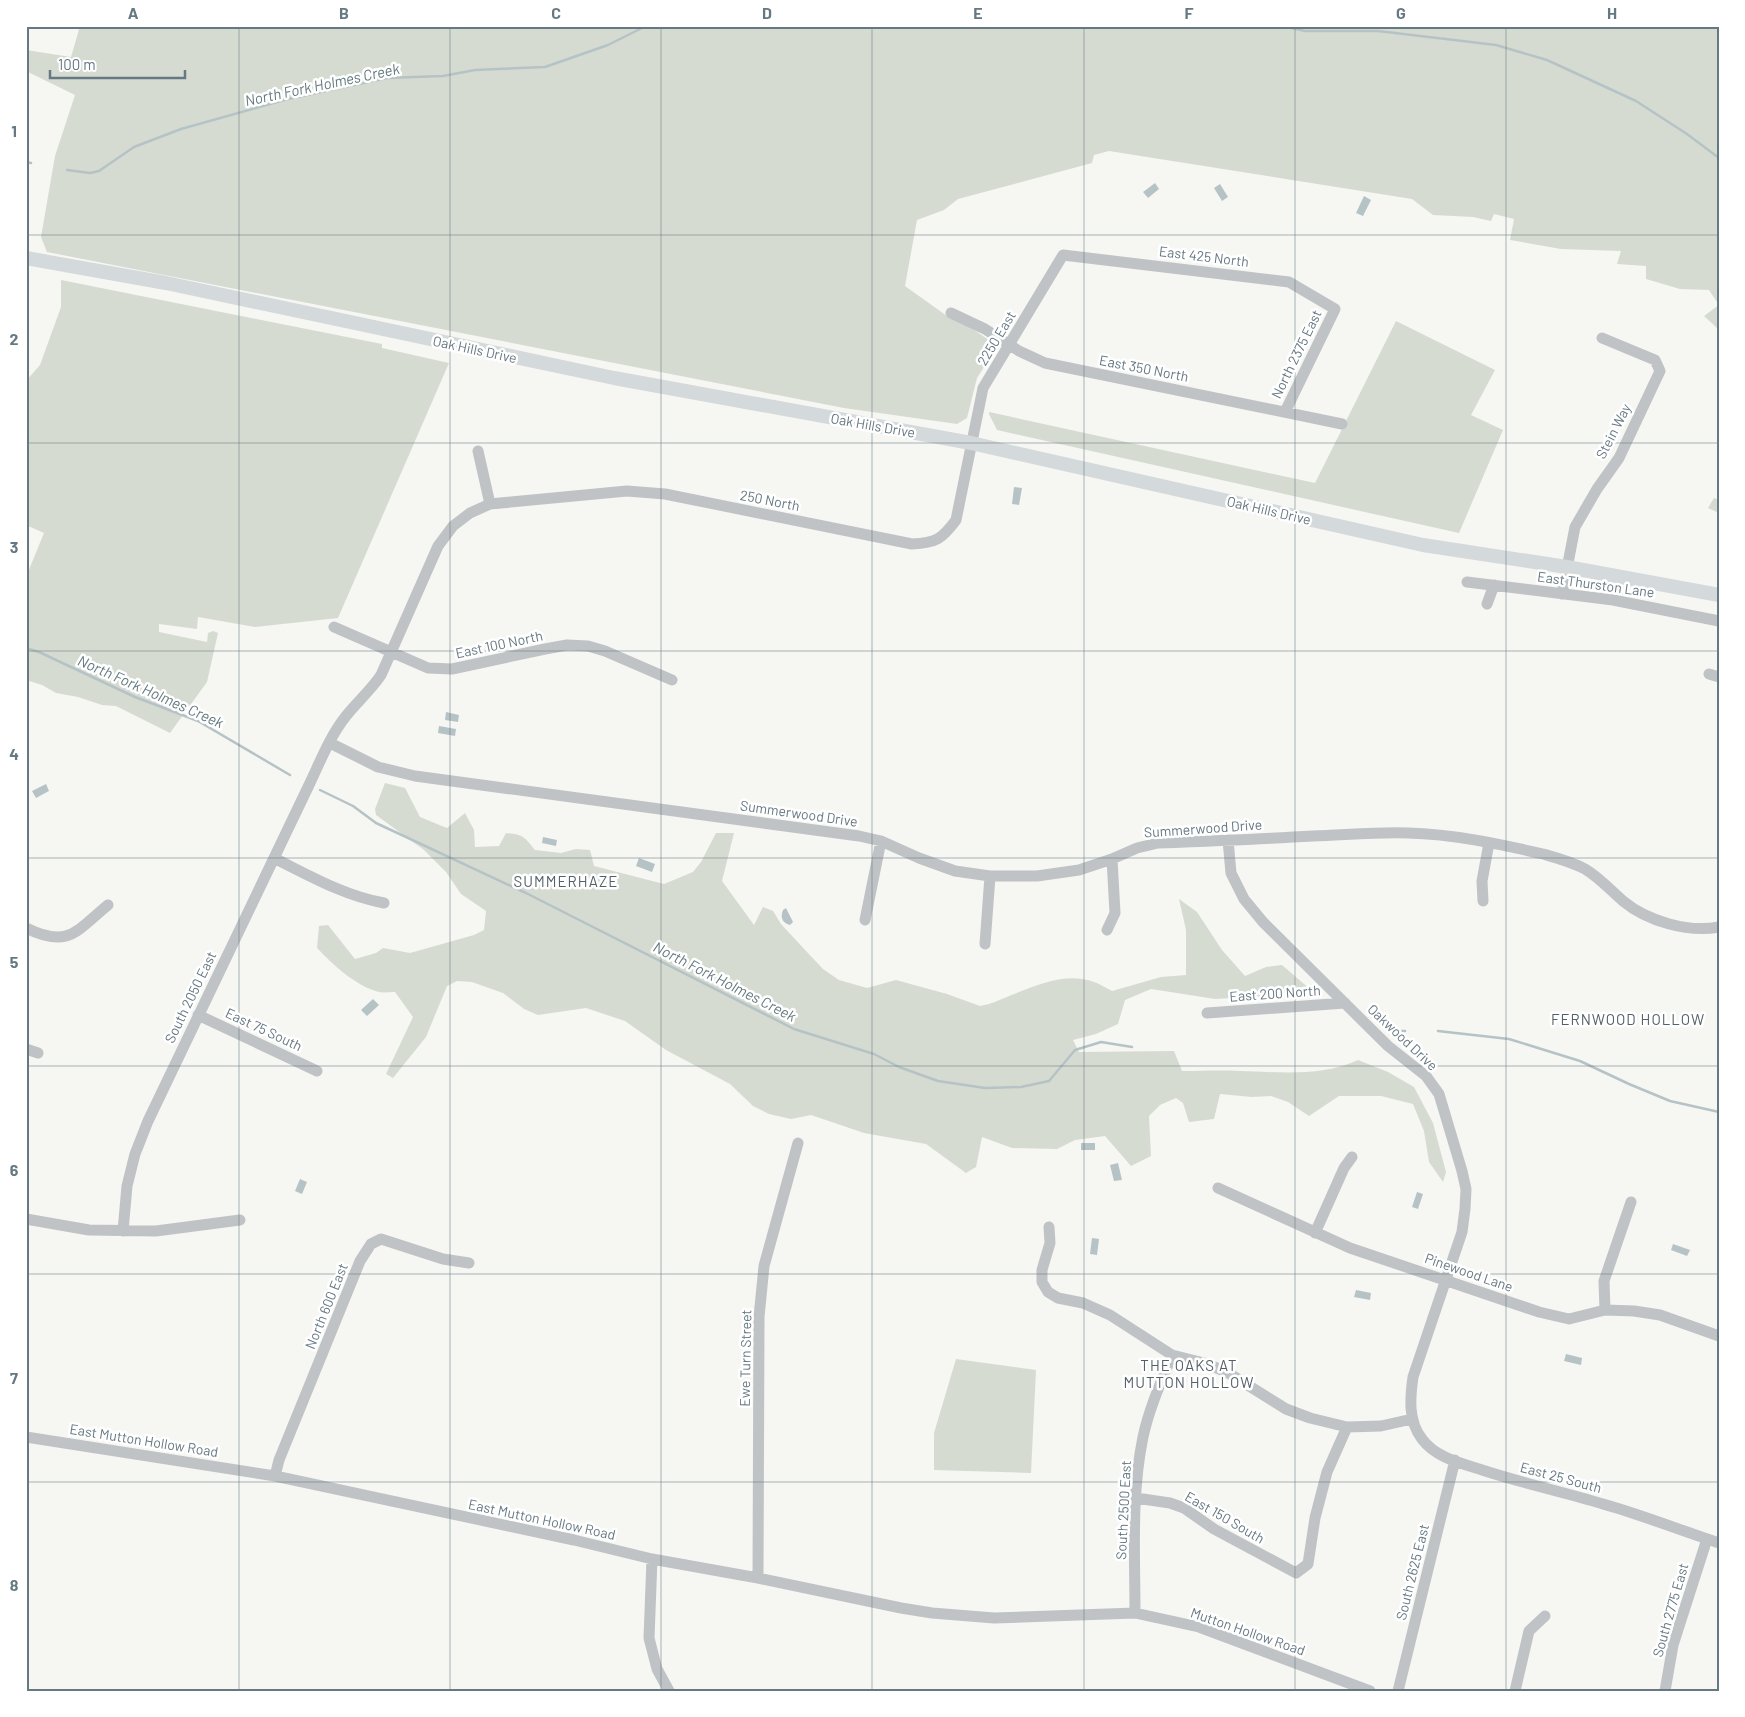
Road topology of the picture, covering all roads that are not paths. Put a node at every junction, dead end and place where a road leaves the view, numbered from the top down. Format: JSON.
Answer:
{"nodes":[{"id":1,"x":1063,"y":255,"type":"joint"},
{"id":2,"x":26,"y":258,"type":"edge"},
{"id":3,"x":1335,"y":309,"type":"joint"},
{"id":4,"x":951,"y":313,"type":"dead end"},
{"id":5,"x":1602,"y":338,"type":"dead end"},
{"id":6,"x":1009,"y":346,"type":"junction"},
{"id":7,"x":1285,"y":412,"type":"junction"},
{"id":8,"x":1342,"y":424,"type":"dead end"},
{"id":9,"x":971,"y":443,"type":"junction"},
{"id":10,"x":478,"y":451,"type":"dead end"},
{"id":11,"x":490,"y":504,"type":"junction"},
{"id":12,"x":1567,"y":568,"type":"junction"},
{"id":13,"x":1467,"y":582,"type":"dead end"},
{"id":14,"x":1494,"y":585,"type":"junction"},
{"id":15,"x":1562,"y":594,"type":"junction"},
{"id":16,"x":1719,"y":595,"type":"edge"},
{"id":17,"x":1487,"y":604,"type":"dead end"},
{"id":18,"x":1719,"y":621,"type":"edge"},
{"id":19,"x":334,"y":627,"type":"dead end"},
{"id":20,"x":392,"y":652,"type":"junction"},
{"id":21,"x":672,"y":680,"type":"dead end"},
{"id":22,"x":330,"y":743,"type":"junction"},
{"id":23,"x":1228,"y":840,"type":"junction"},
{"id":24,"x":881,"y":841,"type":"junction"},
{"id":25,"x":1489,"y":843,"type":"junction"},
{"id":26,"x":274,"y":858,"type":"junction"},
{"id":27,"x":1112,"y":859,"type":"junction"},
{"id":28,"x":990,"y":876,"type":"junction"},
{"id":29,"x":1483,"y":901,"type":"dead end"},
{"id":30,"x":384,"y":903,"type":"dead end"},
{"id":31,"x":108,"y":905,"type":"dead end"},
{"id":32,"x":865,"y":920,"type":"dead end"},
{"id":33,"x":1719,"y":927,"type":"edge"},
{"id":34,"x":26,"y":928,"type":"edge"},
{"id":35,"x":1107,"y":930,"type":"dead end"},
{"id":36,"x":985,"y":944,"type":"dead end"},
{"id":37,"x":1345,"y":1004,"type":"junction"},
{"id":38,"x":1206,"y":1013,"type":"dead end"},
{"id":39,"x":198,"y":1015,"type":"junction"},
{"id":40,"x":26,"y":1049,"type":"edge"},
{"id":41,"x":38,"y":1053,"type":"dead end"},
{"id":42,"x":318,"y":1071,"type":"dead end"},
{"id":43,"x":798,"y":1143,"type":"dead end"},
{"id":44,"x":1352,"y":1157,"type":"dead end"},
{"id":45,"x":1218,"y":1188,"type":"dead end"},
{"id":46,"x":1631,"y":1202,"type":"dead end"},
{"id":47,"x":26,"y":1219,"type":"edge"},
{"id":48,"x":240,"y":1220,"type":"dead end"},
{"id":49,"x":1049,"y":1227,"type":"dead end"},
{"id":50,"x":123,"y":1231,"type":"junction"},
{"id":51,"x":1315,"y":1233,"type":"junction"},
{"id":52,"x":469,"y":1263,"type":"dead end"},
{"id":53,"x":1445,"y":1280,"type":"junction"},
{"id":54,"x":1605,"y":1310,"type":"junction"},
{"id":55,"x":1719,"y":1336,"type":"edge"},
{"id":56,"x":1172,"y":1354,"type":"junction"},
{"id":57,"x":1412,"y":1419,"type":"junction"},
{"id":58,"x":1347,"y":1427,"type":"junction"},
{"id":59,"x":26,"y":1437,"type":"edge"},
{"id":60,"x":1455,"y":1460,"type":"junction"},
{"id":61,"x":275,"y":1476,"type":"junction"},
{"id":62,"x":1136,"y":1498,"type":"junction"},
{"id":63,"x":1707,"y":1539,"type":"junction"},
{"id":64,"x":1719,"y":1543,"type":"edge"},
{"id":65,"x":652,"y":1559,"type":"junction"},
{"id":66,"x":758,"y":1578,"type":"junction"},
{"id":67,"x":1135,"y":1613,"type":"junction"},
{"id":68,"x":1053,"y":1616,"type":"joint"},
{"id":69,"x":1545,"y":1616,"type":"dead end"},
{"id":70,"x":669,"y":1691,"type":"edge"},
{"id":71,"x":1370,"y":1691,"type":"edge"},
{"id":72,"x":1398,"y":1691,"type":"edge"},
{"id":73,"x":1514,"y":1691,"type":"edge"},
{"id":74,"x":1665,"y":1691,"type":"edge"}],
"edges":[{"from":1,"to":3,"type":"street","name":"East 425 North"},
{"from":1,"to":6,"type":"street","name":"2250 East"},
{"from":2,"to":9,"type":"main road","name":"Oak Hills Drive"},
{"from":3,"to":7,"type":"street","name":"North 2375 East"},
{"from":4,"to":6,"type":"street","name":"East 350 North"},
{"from":5,"to":12,"type":"street","name":"Stein Way"},
{"from":6,"to":7,"type":"street","name":"East 350 North"},
{"from":6,"to":9,"type":"street","name":"2250 East"},
{"from":7,"to":8,"type":"street","name":"East 350 North"},
{"from":9,"to":11,"type":"street","name":"250 North"},
{"from":9,"to":12,"type":"main road","name":"Oak Hills Drive"},
{"from":10,"to":11,"type":"street"},
{"from":11,"to":20,"type":"street","name":"South 2050 East"},
{"from":12,"to":15,"type":"street","name":"Stein Way"},
{"from":12,"to":16,"type":"main road","name":"Oak Hills Drive"},
{"from":13,"to":14,"type":"street","name":"East Thurston Lane"},
{"from":14,"to":15,"type":"street","name":"East Thurston Lane"},
{"from":14,"to":17,"type":"street"},
{"from":15,"to":18,"type":"street","name":"East Thurston Lane"},
{"from":19,"to":20,"type":"street","name":"East 100 North"},
{"from":20,"to":21,"type":"street","name":"East 100 North"},
{"from":20,"to":22,"type":"street","name":"South 2050 East"},
{"from":22,"to":24,"type":"street","name":"Summerwood Drive"},
{"from":22,"to":26,"type":"street","name":"South 2050 East"},
{"from":23,"to":25,"type":"street","name":"Summerwood Drive"},
{"from":23,"to":27,"type":"street","name":"Summerwood Drive"},
{"from":23,"to":37,"type":"street","name":"Oakwood Drive"},
{"from":24,"to":28,"type":"street","name":"Summerwood Drive"},
{"from":24,"to":32,"type":"street"},
{"from":25,"to":29,"type":"street"},
{"from":25,"to":33,"type":"street","name":"Summerwood Drive"},
{"from":26,"to":30,"type":"street"},
{"from":26,"to":39,"type":"street","name":"South 2050 East"},
{"from":27,"to":28,"type":"street","name":"Summerwood Drive"},
{"from":27,"to":35,"type":"street"},
{"from":28,"to":36,"type":"street"},
{"from":31,"to":34,"type":"street"},
{"from":37,"to":38,"type":"street","name":"East 200 North"},
{"from":37,"to":53,"type":"street","name":"Oakwood Drive"},
{"from":39,"to":42,"type":"street","name":"East 75 South"},
{"from":39,"to":50,"type":"street","name":"South 2050 East"},
{"from":40,"to":41,"type":"street"},
{"from":43,"to":66,"type":"street","name":"Ewe Turn Street"},
{"from":44,"to":51,"type":"street"},
{"from":45,"to":51,"type":"street","name":"Pinewood Lane"},
{"from":46,"to":54,"type":"street"},
{"from":47,"to":50,"type":"street"},
{"from":48,"to":50,"type":"street"},
{"from":49,"to":56,"type":"street"},
{"from":51,"to":53,"type":"street","name":"Pinewood Lane"},
{"from":52,"to":61,"type":"street","name":"North 600 East"},
{"from":53,"to":54,"type":"street","name":"Pinewood Lane"},
{"from":53,"to":57,"type":"street","name":"Oakwood Drive"},
{"from":54,"to":55,"type":"street","name":"Pinewood Lane"},
{"from":56,"to":58,"type":"street"},
{"from":56,"to":62,"type":"street","name":"South 2500 East"},
{"from":57,"to":58,"type":"street"},
{"from":57,"to":60,"type":"street","name":"East 25 South"},
{"from":58,"to":62,"type":"street","name":"East 150 South"},
{"from":59,"to":61,"type":"street","name":"East Mutton Hollow Road"},
{"from":60,"to":63,"type":"street","name":"East 25 South"},
{"from":60,"to":72,"type":"street","name":"South 2625 East"},
{"from":61,"to":65,"type":"street","name":"East Mutton Hollow Road"},
{"from":62,"to":67,"type":"street","name":"South 2500 East"},
{"from":63,"to":64,"type":"street","name":"East 25 South"},
{"from":63,"to":74,"type":"street","name":"South 2775 East"},
{"from":65,"to":66,"type":"street","name":"East Mutton Hollow Road"},
{"from":65,"to":70,"type":"street"},
{"from":66,"to":68,"type":"street","name":"East Mutton Hollow Road"},
{"from":67,"to":68,"type":"street","name":"Mutton Hollow Road"},
{"from":67,"to":71,"type":"street","name":"Mutton Hollow Road"},
{"from":69,"to":73,"type":"street"}]}
